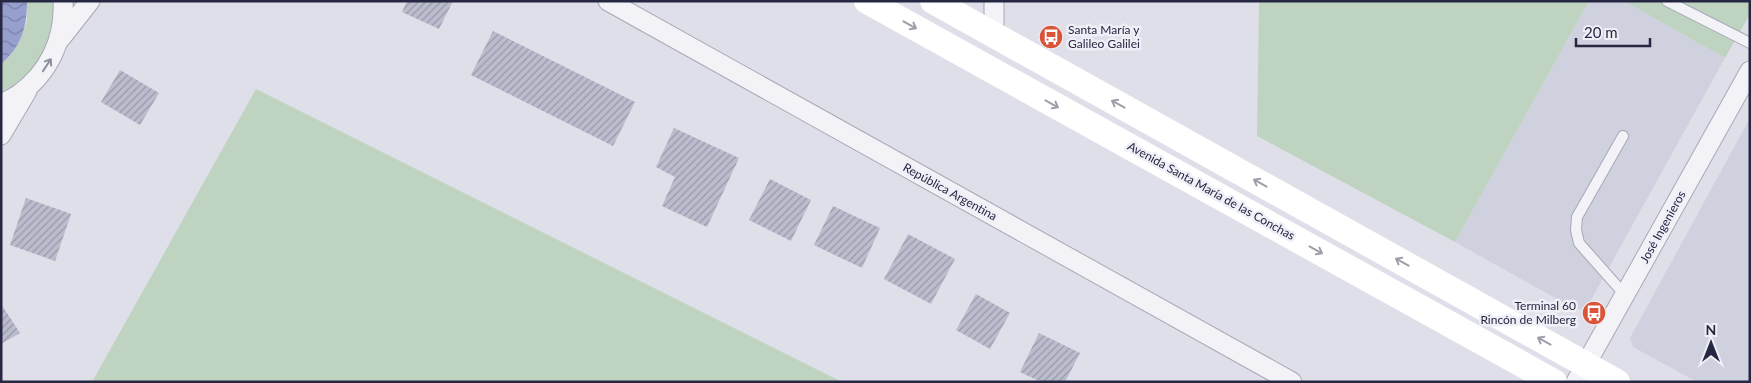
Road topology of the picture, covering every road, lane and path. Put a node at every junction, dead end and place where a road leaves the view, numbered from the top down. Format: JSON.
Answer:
{"nodes":[{"id":1,"x":63,"y":1,"type":"edge"},
{"id":2,"x":90,"y":1,"type":"edge"},
{"id":3,"x":608,"y":1,"type":"edge"},
{"id":4,"x":867,"y":1,"type":"edge"},
{"id":5,"x":933,"y":1,"type":"edge"},
{"id":6,"x":994,"y":1,"type":"edge"},
{"id":7,"x":1673,"y":3,"type":"edge"},
{"id":8,"x":994,"y":36,"type":"junction"},
{"id":9,"x":59,"y":41,"type":"junction"},
{"id":10,"x":1750,"y":43,"type":"edge"},
{"id":11,"x":1750,"y":71,"type":"edge"},
{"id":12,"x":30,"y":86,"type":"junction"},
{"id":13,"x":1,"y":104,"type":"edge"},
{"id":14,"x":1,"y":135,"type":"edge"},
{"id":15,"x":1623,"y":136,"type":"dead end"},
{"id":16,"x":1625,"y":295,"type":"junction"},
{"id":17,"x":1481,"y":341,"type":"junction"},
{"id":18,"x":1581,"y":373,"type":"edge"},
{"id":19,"x":1292,"y":382,"type":"edge"},
{"id":20,"x":1526,"y":382,"type":"edge"},
{"id":21,"x":1554,"y":382,"type":"edge"},
{"id":22,"x":1617,"y":382,"type":"edge"}],
"edges":[{"from":1,"to":9,"type":"street"},
{"from":2,"to":9,"type":"street"},
{"from":3,"to":19,"type":"street","name":"República Argentina"},
{"from":4,"to":17,"type":"main road","name":"Avenida Santa María de las Conchas","one_way":true},
{"from":5,"to":8,"type":"main road"},
{"from":6,"to":8,"type":"street"},
{"from":7,"to":10,"type":"lane"},
{"from":18,"to":8,"type":"main road","one_way":true},
{"from":12,"to":9,"type":"street","one_way":true},
{"from":11,"to":16,"type":"street","name":"José Ingenieros"},
{"from":12,"to":13,"type":"street"},
{"from":12,"to":14,"type":"street"},
{"from":15,"to":16,"type":"lane"},
{"from":16,"to":18,"type":"street","name":"José Ingenieros"},
{"from":17,"to":20,"type":"main road"},
{"from":17,"to":21,"type":"main road","name":"Avenida Santa María de las Conchas"},
{"from":18,"to":22,"type":"main road"}]}
